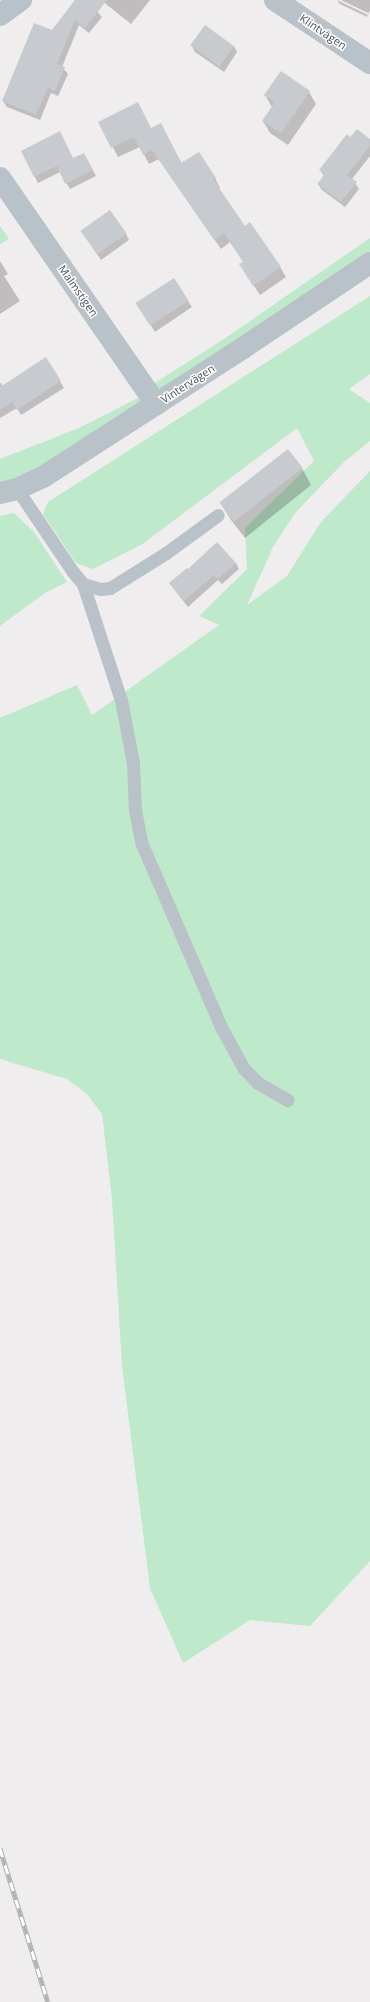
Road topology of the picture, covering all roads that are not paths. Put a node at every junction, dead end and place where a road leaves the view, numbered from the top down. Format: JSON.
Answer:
{"nodes":[{"id":1,"x":20,"y":0,"type":"edge"},
{"id":2,"x":275,"y":0,"type":"edge"},
{"id":3,"x":0,"y":15,"type":"edge"},
{"id":4,"x":370,"y":64,"type":"edge"},
{"id":5,"x":0,"y":178,"type":"edge"},
{"id":6,"x":370,"y":263,"type":"edge"},
{"id":7,"x":156,"y":404,"type":"junction"},
{"id":8,"x":9,"y":491,"type":"edge"},
{"id":9,"x":218,"y":515,"type":"dead end"},
{"id":10,"x":83,"y":584,"type":"junction"},
{"id":11,"x":287,"y":1100,"type":"dead end"}],
"edges":[{"from":1,"to":3,"type":"street"},
{"from":2,"to":4,"type":"street","name":"Klintvägen"},
{"from":5,"to":7,"type":"street","name":"Malmstigen"},
{"from":6,"to":7,"type":"street","name":"Vintervägen"},
{"from":7,"to":8,"type":"street","name":"Vintervägen"},
{"from":8,"to":10,"type":"lane"},
{"from":9,"to":10,"type":"lane"},
{"from":10,"to":11,"type":"lane"}]}
